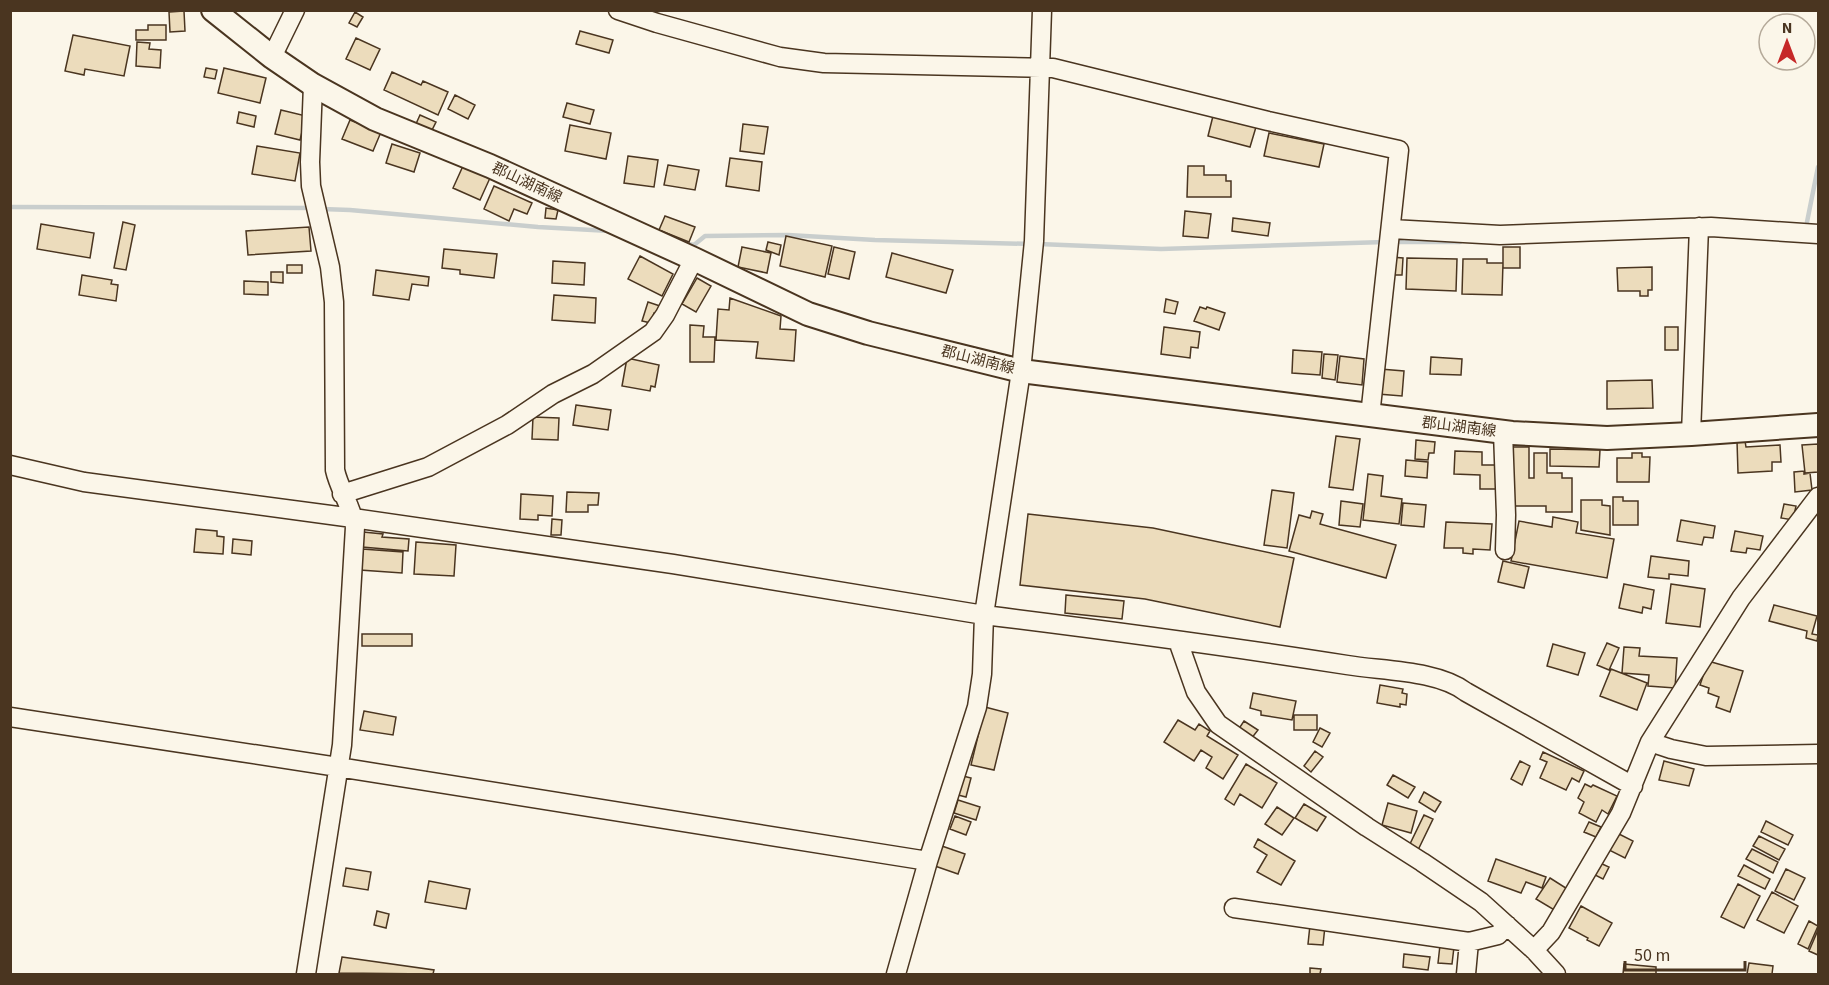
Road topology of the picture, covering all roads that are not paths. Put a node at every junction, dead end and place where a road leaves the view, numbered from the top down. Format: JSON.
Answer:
{"nodes":[{"id":1,"x":213,"y":10,"type":"edge"},
{"id":2,"x":295,"y":10,"type":"edge"},
{"id":3,"x":618,"y":10,"type":"edge"},
{"id":4,"x":1042,"y":10,"type":"edge"},
{"id":5,"x":272,"y":57,"type":"junction"},
{"id":6,"x":1040,"y":67,"type":"junction"},
{"id":7,"x":313,"y":84,"type":"junction"},
{"id":8,"x":1699,"y":227,"type":"junction"},
{"id":9,"x":1392,"y":229,"type":"junction"},
{"id":10,"x":1817,"y":229,"type":"edge"},
{"id":11,"x":694,"y":259,"type":"junction"},
{"id":12,"x":1021,"y":371,"type":"junction"},
{"id":13,"x":1370,"y":416,"type":"junction"},
{"id":14,"x":1818,"y":425,"type":"edge"},
{"id":15,"x":1503,"y":432,"type":"junction"},
{"id":16,"x":1691,"y":434,"type":"junction"},
{"id":17,"x":10,"y":465,"type":"edge"},
{"id":18,"x":342,"y":494,"type":"junction"},
{"id":19,"x":1818,"y":497,"type":"edge"},
{"id":20,"x":353,"y":518,"type":"junction"},
{"id":21,"x":1505,"y":550,"type":"dead end"},
{"id":22,"x":984,"y":615,"type":"junction"},
{"id":23,"x":1178,"y":641,"type":"junction"},
{"id":24,"x":10,"y":717,"type":"edge"},
{"id":25,"x":1650,"y":742,"type":"junction"},
{"id":26,"x":1818,"y":754,"type":"edge"},
{"id":27,"x":338,"y":767,"type":"junction"},
{"id":28,"x":1633,"y":786,"type":"junction"},
{"id":29,"x":928,"y":861,"type":"junction"},
{"id":30,"x":1234,"y":908,"type":"dead end"},
{"id":31,"x":1507,"y":925,"type":"junction"},
{"id":32,"x":1469,"y":942,"type":"junction"},
{"id":33,"x":1534,"y":950,"type":"junction"},
{"id":34,"x":306,"y":975,"type":"edge"},
{"id":35,"x":896,"y":975,"type":"edge"},
{"id":36,"x":1466,"y":975,"type":"edge"},
{"id":37,"x":1556,"y":975,"type":"edge"}],
"edges":[{"from":1,"to":5,"type":"main road","name":"郡山湖南線"},
{"from":2,"to":5,"type":"street"},
{"from":3,"to":6,"type":"street"},
{"from":4,"to":6,"type":"street"},
{"from":5,"to":7,"type":"main road","name":"郡山湖南線"},
{"from":6,"to":9,"type":"street"},
{"from":6,"to":12,"type":"street"},
{"from":7,"to":11,"type":"main road","name":"郡山湖南線"},
{"from":7,"to":18,"type":"street"},
{"from":8,"to":9,"type":"street"},
{"from":8,"to":10,"type":"street"},
{"from":8,"to":16,"type":"street"},
{"from":9,"to":13,"type":"street"},
{"from":11,"to":12,"type":"main road","name":"郡山湖南線"},
{"from":11,"to":18,"type":"street"},
{"from":12,"to":13,"type":"main road","name":"郡山湖南線"},
{"from":12,"to":22,"type":"street"},
{"from":13,"to":15,"type":"main road","name":"郡山湖南線"},
{"from":14,"to":16,"type":"main road","name":"郡山湖南線"},
{"from":15,"to":16,"type":"main road","name":"郡山湖南線"},
{"from":15,"to":21,"type":"street"},
{"from":17,"to":20,"type":"street"},
{"from":18,"to":20,"type":"street"},
{"from":19,"to":25,"type":"street"},
{"from":20,"to":22,"type":"street"},
{"from":20,"to":27,"type":"street"},
{"from":22,"to":23,"type":"street"},
{"from":22,"to":29,"type":"street"},
{"from":23,"to":28,"type":"street"},
{"from":23,"to":31,"type":"street"},
{"from":24,"to":27,"type":"street"},
{"from":25,"to":26,"type":"street"},
{"from":25,"to":28,"type":"street"},
{"from":27,"to":29,"type":"street"},
{"from":27,"to":34,"type":"street"},
{"from":28,"to":33,"type":"street"},
{"from":29,"to":35,"type":"street"},
{"from":30,"to":32,"type":"street"},
{"from":31,"to":32,"type":"street"},
{"from":31,"to":33,"type":"street"},
{"from":32,"to":36,"type":"street"},
{"from":33,"to":37,"type":"street"}]}
